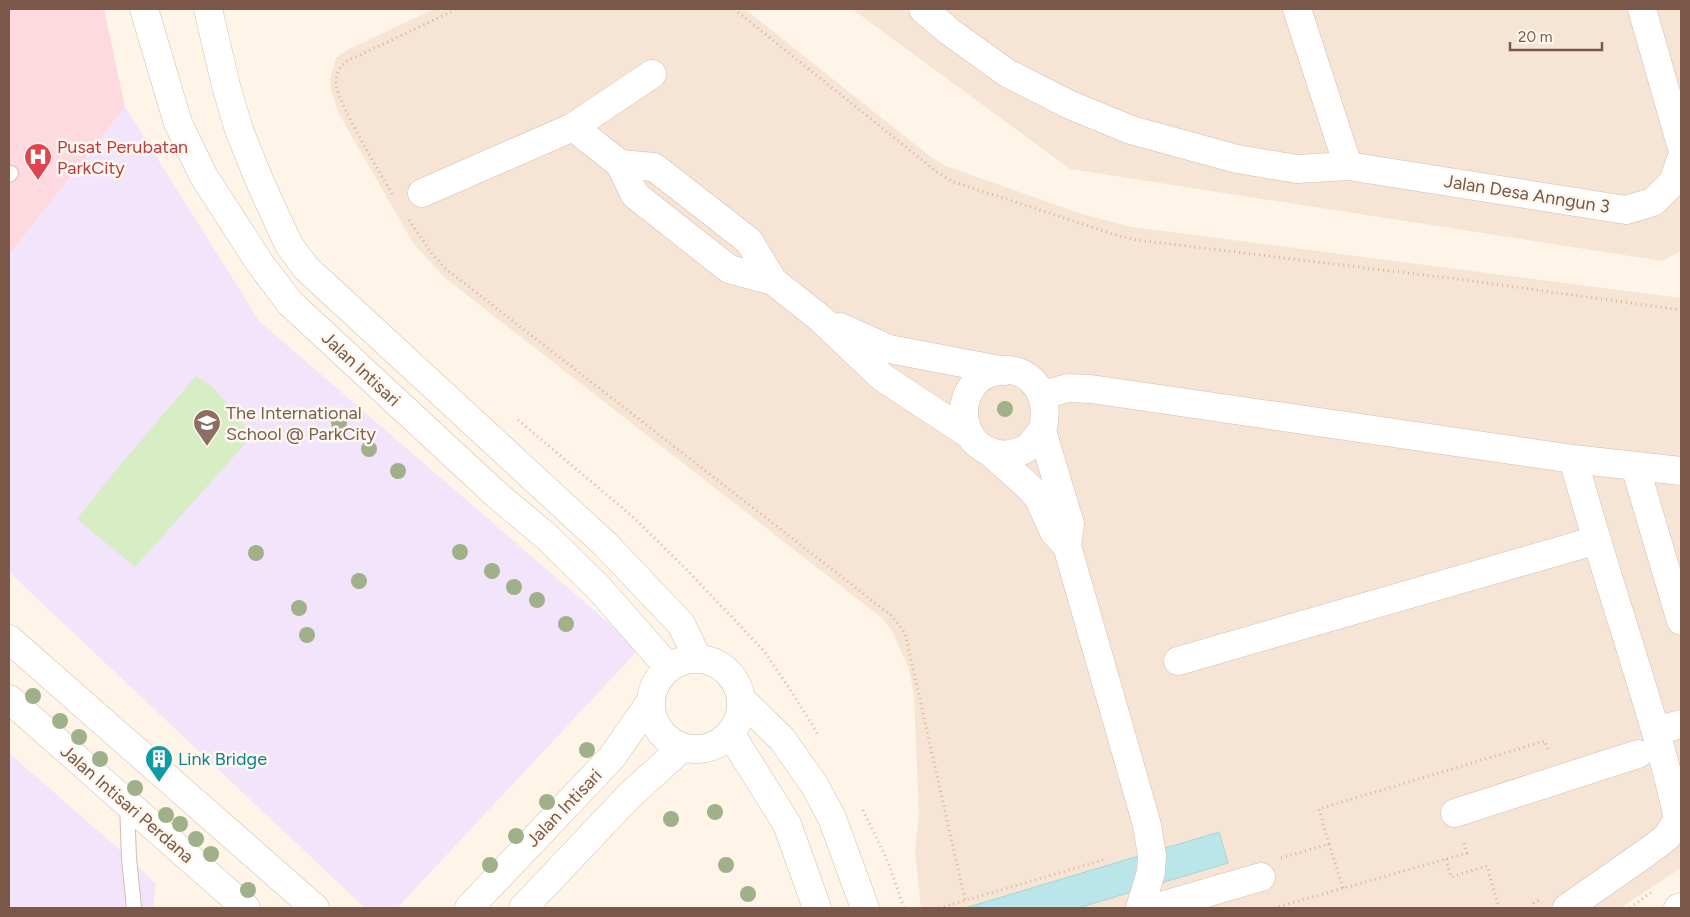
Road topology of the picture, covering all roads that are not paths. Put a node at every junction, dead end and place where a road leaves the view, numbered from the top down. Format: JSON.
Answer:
{"nodes":[{"id":1,"x":144,"y":9,"type":"edge"},
{"id":2,"x":208,"y":9,"type":"edge"},
{"id":3,"x":923,"y":9,"type":"edge"},
{"id":4,"x":1298,"y":9,"type":"edge"},
{"id":5,"x":1642,"y":9,"type":"edge"},
{"id":6,"x":946,"y":20,"type":"edge"},
{"id":7,"x":652,"y":74,"type":"dead end"},
{"id":8,"x":573,"y":127,"type":"junction"},
{"id":9,"x":1681,"y":145,"type":"edge"},
{"id":10,"x":1681,"y":159,"type":"edge"},
{"id":11,"x":1348,"y":166,"type":"junction"},
{"id":12,"x":410,"y":197,"type":"road end"},
{"id":13,"x":820,"y":318,"type":"junction"},
{"id":14,"x":1006,"y":371,"type":"junction"},
{"id":15,"x":1042,"y":395,"type":"junction"},
{"id":16,"x":1042,"y":431,"type":"junction"},
{"id":17,"x":979,"y":443,"type":"junction"},
{"id":18,"x":1573,"y":459,"type":"junction"},
{"id":19,"x":1635,"y":466,"type":"junction"},
{"id":20,"x":1681,"y":471,"type":"edge"},
{"id":21,"x":1597,"y":540,"type":"junction"},
{"id":22,"x":1067,"y":546,"type":"junction"},
{"id":23,"x":1681,"y":620,"type":"edge"},
{"id":24,"x":9,"y":639,"type":"edge"},
{"id":25,"x":698,"y":659,"type":"junction"},
{"id":26,"x":1178,"y":661,"type":"dead end"},
{"id":27,"x":668,"y":668,"type":"junction"},
{"id":28,"x":9,"y":699,"type":"edge"},
{"id":29,"x":741,"y":699,"type":"junction"},
{"id":30,"x":651,"y":701,"type":"junction"},
{"id":31,"x":1669,"y":727,"type":"edge"},
{"id":32,"x":730,"y":733,"type":"junction"},
{"id":33,"x":682,"y":748,"type":"junction"},
{"id":34,"x":1638,"y":754,"type":"dead end"},
{"id":35,"x":127,"y":803,"type":"junction"},
{"id":36,"x":1455,"y":814,"type":"road end"},
{"id":37,"x":1680,"y":819,"type":"edge"},
{"id":38,"x":1261,"y":877,"type":"road end"},
{"id":39,"x":1681,"y":907,"type":"edge"},
{"id":40,"x":134,"y":908,"type":"edge"},
{"id":41,"x":246,"y":908,"type":"edge"},
{"id":42,"x":315,"y":908,"type":"edge"},
{"id":43,"x":469,"y":908,"type":"edge"},
{"id":44,"x":523,"y":908,"type":"edge"},
{"id":45,"x":817,"y":908,"type":"edge"},
{"id":46,"x":865,"y":908,"type":"edge"},
{"id":47,"x":1140,"y":908,"type":"edge"},
{"id":48,"x":1154,"y":908,"type":"edge"},
{"id":49,"x":1567,"y":908,"type":"edge"},
{"id":50,"x":1678,"y":908,"type":"edge"}],
"edges":[{"from":1,"to":27,"type":"street","name":"Jalan Intisari"},
{"from":2,"to":25,"type":"street","name":"Jalan Intisari"},
{"from":3,"to":6,"type":"street","name":"Jalan Desa Anngun 3"},
{"from":4,"to":11,"type":"street"},
{"from":5,"to":9,"type":"street"},
{"from":6,"to":11,"type":"street","name":"Jalan Desa Anngun 3"},
{"from":7,"to":8,"type":"street"},
{"from":8,"to":12,"type":"street"},
{"from":8,"to":13,"type":"street"},
{"from":10,"to":11,"type":"street","name":"Jalan Desa Anngun 3"},
{"from":13,"to":14,"type":"street"},
{"from":13,"to":17,"type":"street"},
{"from":14,"to":15,"type":"street"},
{"from":14,"to":17,"type":"street"},
{"from":15,"to":16,"type":"street"},
{"from":15,"to":18,"type":"street"},
{"from":16,"to":17,"type":"street"},
{"from":16,"to":22,"type":"street"},
{"from":17,"to":22,"type":"street"},
{"from":18,"to":19,"type":"street"},
{"from":18,"to":21,"type":"street"},
{"from":19,"to":20,"type":"street"},
{"from":19,"to":23,"type":"street"},
{"from":21,"to":26,"type":"street"},
{"from":21,"to":31,"type":"street"},
{"from":22,"to":47,"type":"street"},
{"from":24,"to":42,"type":"street"},
{"from":25,"to":27,"type":"street"},
{"from":25,"to":29,"type":"street"},
{"from":27,"to":30,"type":"street"},
{"from":28,"to":35,"type":"street","name":"Jalan Intisari Perdana"},
{"from":29,"to":32,"type":"street"},
{"from":29,"to":46,"type":"street"},
{"from":30,"to":33,"type":"street"},
{"from":30,"to":43,"type":"street","name":"Jalan Intisari"},
{"from":31,"to":37,"type":"street"},
{"from":32,"to":33,"type":"street"},
{"from":32,"to":45,"type":"street"},
{"from":33,"to":44,"type":"street"},
{"from":34,"to":36,"type":"street"},
{"from":35,"to":40,"type":"lane"},
{"from":35,"to":41,"type":"street","name":"Jalan Intisari Perdana"},
{"from":37,"to":49,"type":"street"},
{"from":38,"to":48,"type":"street"},
{"from":39,"to":50,"type":"street"}]}
